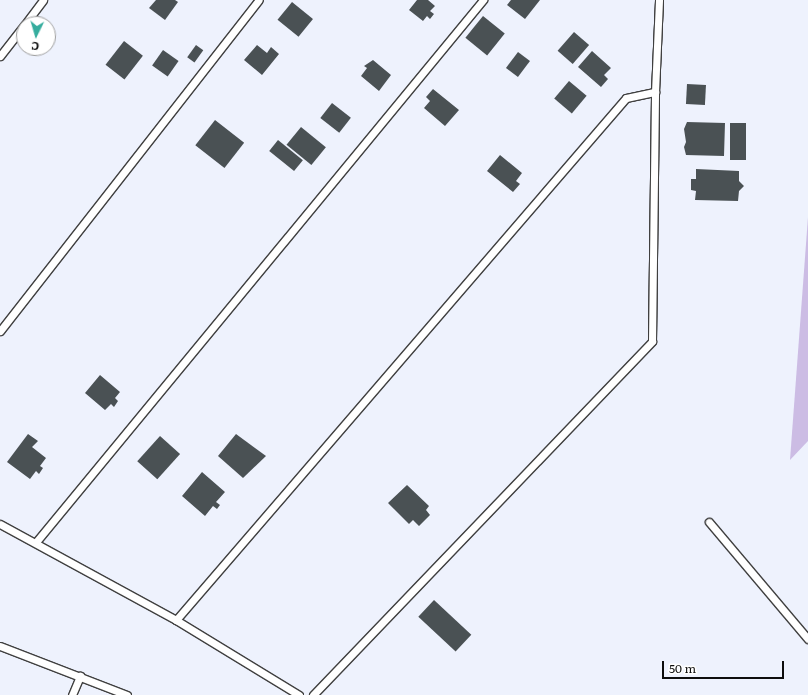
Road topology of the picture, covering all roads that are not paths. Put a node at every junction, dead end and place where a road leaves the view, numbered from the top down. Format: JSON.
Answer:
{"nodes":[{"id":1,"x":43,"y":0,"type":"edge"},
{"id":2,"x":259,"y":0,"type":"edge"},
{"id":3,"x":483,"y":0,"type":"edge"},
{"id":4,"x":659,"y":0,"type":"edge"},
{"id":5,"x":30,"y":16,"type":"edge"},
{"id":6,"x":16,"y":35,"type":"edge"},
{"id":7,"x":0,"y":56,"type":"edge"},
{"id":8,"x":655,"y":92,"type":"junction"},
{"id":9,"x":0,"y":331,"type":"edge"},
{"id":10,"x":710,"y":522,"type":"dead end"},
{"id":11,"x":0,"y":524,"type":"edge"},
{"id":12,"x":36,"y":542,"type":"junction"},
{"id":13,"x":176,"y":620,"type":"junction"},
{"id":14,"x":808,"y":639,"type":"edge"},
{"id":15,"x":0,"y":646,"type":"edge"},
{"id":16,"x":80,"y":676,"type":"junction"},
{"id":17,"x":72,"y":695,"type":"edge"},
{"id":18,"x":127,"y":695,"type":"edge"},
{"id":19,"x":299,"y":695,"type":"edge"},
{"id":20,"x":313,"y":695,"type":"edge"}],
"edges":[{"from":1,"to":5,"type":"lane"},
{"from":2,"to":9,"type":"lane"},
{"from":3,"to":12,"type":"lane"},
{"from":4,"to":8,"type":"lane"},
{"from":6,"to":7,"type":"lane"},
{"from":8,"to":13,"type":"lane"},
{"from":8,"to":20,"type":"lane"},
{"from":10,"to":14,"type":"lane"},
{"from":11,"to":12,"type":"lane"},
{"from":12,"to":13,"type":"lane"},
{"from":13,"to":19,"type":"lane"},
{"from":15,"to":16,"type":"lane"},
{"from":16,"to":17,"type":"lane"},
{"from":16,"to":18,"type":"lane"}]}
